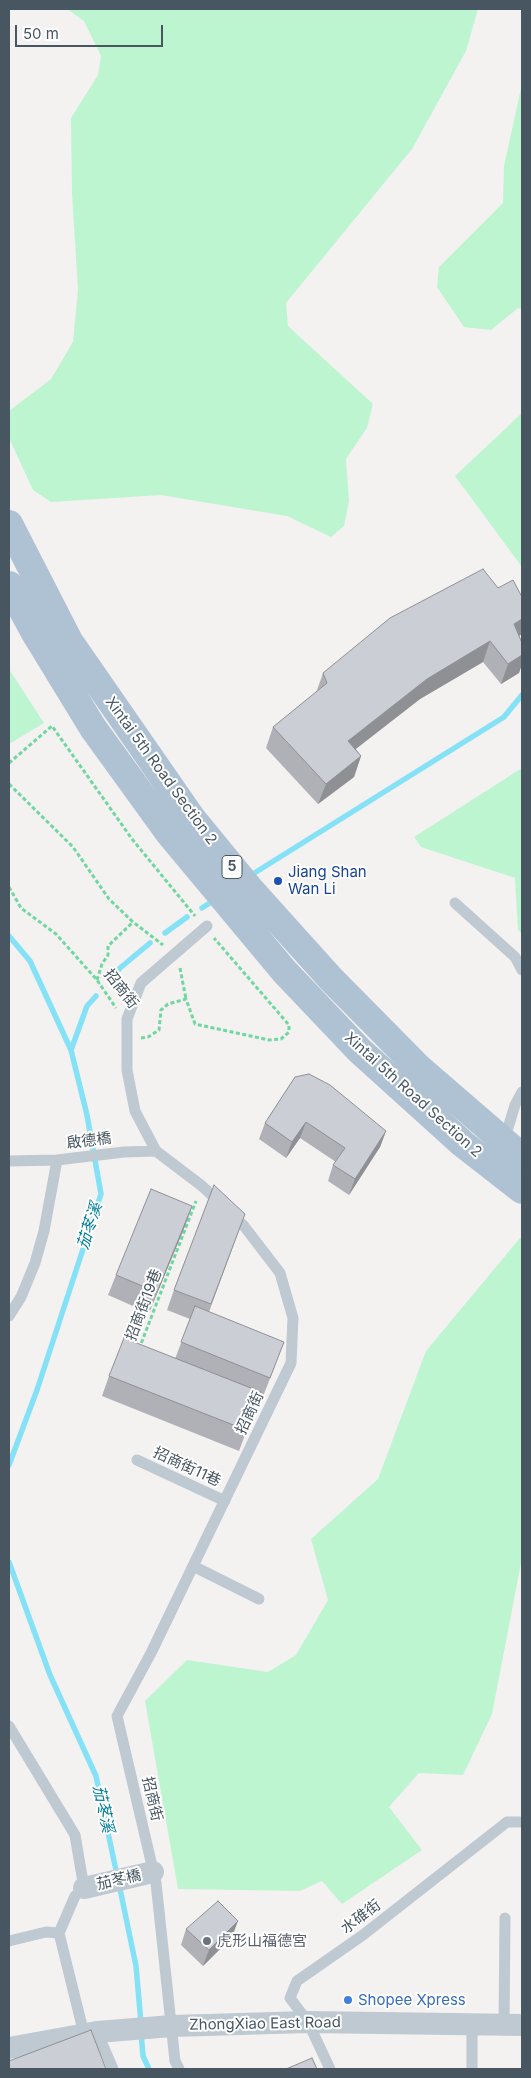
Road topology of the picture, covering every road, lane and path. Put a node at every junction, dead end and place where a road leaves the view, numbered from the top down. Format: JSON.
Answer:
{"nodes":[{"id":1,"x":9,"y":524,"type":"edge"},
{"id":2,"x":9,"y":585,"type":"edge"},
{"id":3,"x":9,"y":762,"type":"edge"},
{"id":4,"x":9,"y":784,"type":"edge"},
{"id":5,"x":180,"y":825,"type":"junction"},
{"id":6,"x":9,"y":887,"type":"edge"},
{"id":7,"x":455,"y":903,"type":"dead end"},
{"id":8,"x":133,"y":922,"type":"junction"},
{"id":9,"x":204,"y":924,"type":"joint"},
{"id":10,"x":213,"y":938,"type":"dead end"},
{"id":11,"x":170,"y":950,"type":"dead end"},
{"id":12,"x":177,"y":963,"type":"dead end"},
{"id":13,"x":522,"y":970,"type":"edge"},
{"id":14,"x":97,"y":980,"type":"junction"},
{"id":15,"x":186,"y":999,"type":"junction"},
{"id":16,"x":127,"y":1019,"type":"junction"},
{"id":17,"x":128,"y":1040,"type":"junction"},
{"id":18,"x":522,"y":1092,"type":"edge"},
{"id":19,"x":513,"y":1150,"type":"edge"},
{"id":20,"x":156,"y":1151,"type":"junction"},
{"id":21,"x":57,"y":1160,"type":"junction"},
{"id":22,"x":9,"y":1161,"type":"edge"},
{"id":23,"x":202,"y":1186,"type":"junction"},
{"id":24,"x":522,"y":1190,"type":"edge"},
{"id":25,"x":9,"y":1316,"type":"edge"},
{"id":26,"x":137,"y":1355,"type":"edge"},
{"id":27,"x":137,"y":1460,"type":"dead end"},
{"id":28,"x":225,"y":1501,"type":"junction"},
{"id":29,"x":193,"y":1566,"type":"junction"},
{"id":30,"x":259,"y":1599,"type":"dead end"},
{"id":31,"x":9,"y":1726,"type":"edge"},
{"id":32,"x":522,"y":1822,"type":"edge"},
{"id":33,"x":154,"y":1872,"type":"junction"},
{"id":34,"x":84,"y":1888,"type":"junction"},
{"id":35,"x":505,"y":1918,"type":"dead end"},
{"id":36,"x":59,"y":1933,"type":"junction"},
{"id":37,"x":9,"y":1942,"type":"edge"},
{"id":38,"x":308,"y":2022,"type":"junction"},
{"id":39,"x":472,"y":2024,"type":"junction"},
{"id":40,"x":513,"y":2025,"type":"edge"},
{"id":41,"x":168,"y":2026,"type":"junction"},
{"id":42,"x":97,"y":2032,"type":"junction"},
{"id":43,"x":9,"y":2048,"type":"edge"},
{"id":44,"x":113,"y":2069,"type":"edge"},
{"id":45,"x":179,"y":2069,"type":"edge"},
{"id":46,"x":330,"y":2069,"type":"edge"},
{"id":47,"x":472,"y":2069,"type":"edge"}],
"edges":[{"from":1,"to":5,"type":"main road","name":"Xintai 5th Road Section 2","number":"5","bridge":true},
{"from":2,"to":5,"type":"main road","name":"Xintai 5th Road Section 2","number":"5","bridge":true},
{"from":3,"to":9,"type":"path"},
{"from":4,"to":8,"type":"path"},
{"from":5,"to":19,"type":"main road","name":"Xintai 5th Road Section 2","number":"5","bridge":true},
{"from":5,"to":24,"type":"main road","name":"Xintai 5th Road Section 2","number":"5","bridge":true},
{"from":6,"to":14,"type":"path","name":"招商街"},
{"from":7,"to":13,"type":"lane"},
{"from":8,"to":11,"type":"path"},
{"from":8,"to":14,"type":"path"},
{"from":9,"to":16,"type":"lane"},
{"from":10,"to":15,"type":"path"},
{"from":12,"to":15,"type":"path"},
{"from":14,"to":16,"type":"path","name":"招商街"},
{"from":15,"to":17,"type":"path"},
{"from":16,"to":17,"type":"lane","name":"招商街"},
{"from":17,"to":20,"type":"lane","name":"招商街"},
{"from":18,"to":19,"type":"lane"},
{"from":20,"to":21,"type":"lane","name":"啟德橋"},
{"from":20,"to":23,"type":"lane","name":"招商街"},
{"from":21,"to":22,"type":"lane","name":"啟德橋"},
{"from":21,"to":25,"type":"lane"},
{"from":23,"to":26,"type":"path","name":"招商街19巷"},
{"from":23,"to":28,"type":"lane","name":"招商街"},
{"from":27,"to":28,"type":"lane","name":"招商街11巷"},
{"from":28,"to":29,"type":"lane","name":"招商街"},
{"from":29,"to":30,"type":"lane"},
{"from":29,"to":33,"type":"lane","name":"招商街"},
{"from":31,"to":34,"type":"lane"},
{"from":32,"to":38,"type":"lane","name":"水碓街"},
{"from":33,"to":34,"type":"street","name":"茄苳橋"},
{"from":33,"to":41,"type":"lane","name":"招商街"},
{"from":34,"to":36,"type":"lane"},
{"from":35,"to":40,"type":"lane"},
{"from":36,"to":37,"type":"lane"},
{"from":36,"to":42,"type":"lane"},
{"from":38,"to":39,"type":"street","name":"ZhongXiao East Road"},
{"from":38,"to":41,"type":"street","name":"ZhongXiao East Road"},
{"from":38,"to":46,"type":"lane","name":"水碓街"},
{"from":39,"to":40,"type":"street","name":"ZhongXiao East Road"},
{"from":39,"to":47,"type":"lane"},
{"from":41,"to":42,"type":"street","name":"ZhongXiao East Road"},
{"from":41,"to":45,"type":"lane","name":"招商街"},
{"from":42,"to":43,"type":"street","name":"ZhongXiao East Road"},
{"from":42,"to":44,"type":"lane"}]}
